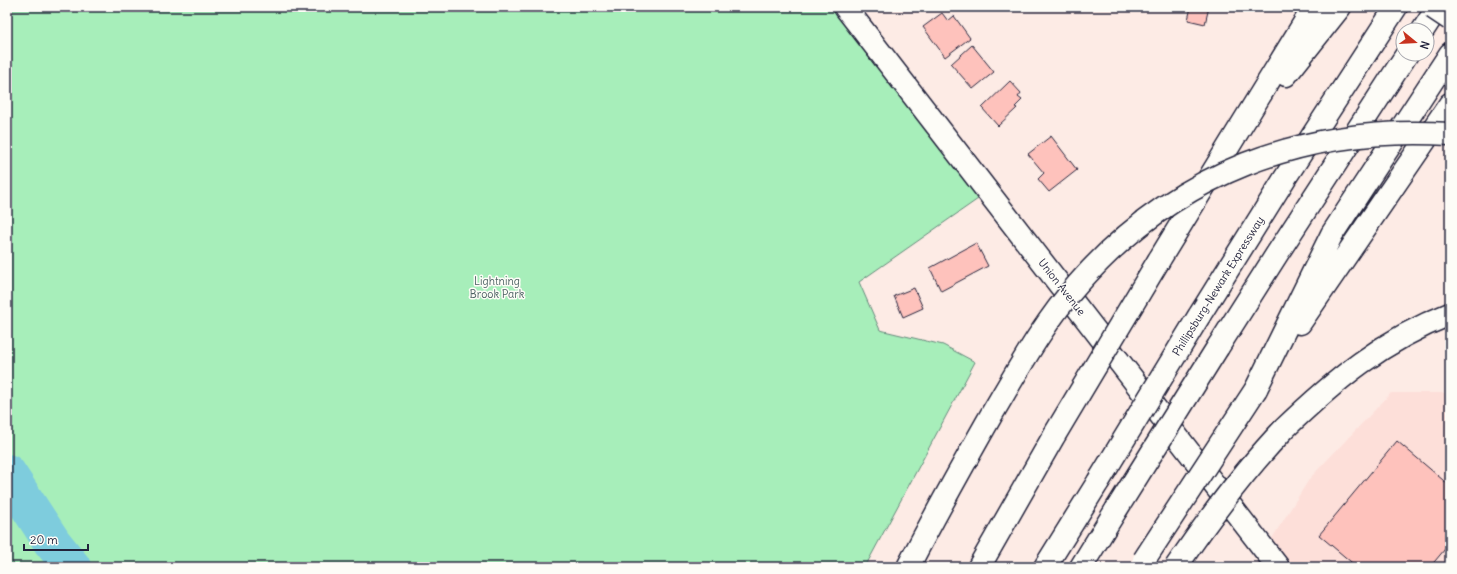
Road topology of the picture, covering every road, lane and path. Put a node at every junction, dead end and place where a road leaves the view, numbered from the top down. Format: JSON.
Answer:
{"nodes":[{"id":1,"x":845,"y":7,"type":"edge"},
{"id":2,"x":1314,"y":7,"type":"edge"},
{"id":3,"x":1340,"y":7,"type":"edge"},
{"id":4,"x":1396,"y":7,"type":"edge"},
{"id":5,"x":1432,"y":7,"type":"edge"},
{"id":6,"x":1438,"y":7,"type":"edge"},
{"id":7,"x":1450,"y":19,"type":"edge"},
{"id":8,"x":1428,"y":22,"type":"edge"},
{"id":9,"x":1450,"y":54,"type":"edge"},
{"id":10,"x":1402,"y":62,"type":"edge"},
{"id":11,"x":1450,"y":104,"type":"edge"},
{"id":12,"x":1450,"y":134,"type":"edge"},
{"id":13,"x":1225,"y":151,"type":"junction"},
{"id":14,"x":1450,"y":314,"type":"edge"},
{"id":15,"x":1256,"y":389,"type":"junction"},
{"id":16,"x":1142,"y":564,"type":"edge"},
{"id":17,"x":908,"y":567,"type":"edge"},
{"id":18,"x":979,"y":567,"type":"edge"},
{"id":19,"x":1045,"y":567,"type":"edge"},
{"id":20,"x":1081,"y":567,"type":"edge"},
{"id":21,"x":1176,"y":567,"type":"edge"},
{"id":22,"x":1278,"y":567,"type":"edge"}],
"edges":[{"from":1,"to":22,"type":"main road","name":"Union Avenue"},
{"from":2,"to":13,"type":"main road"},
{"from":3,"to":13,"type":"main road"},
{"from":4,"to":19,"type":"main road","name":"Phillipsburg-Newark Expressway","bridge":true},
{"from":5,"to":7,"type":"main road","bridge":true},
{"from":6,"to":8,"type":"main road"},
{"from":9,"to":15,"type":"main road"},
{"from":10,"to":20,"type":"main road","bridge":true},
{"from":11,"to":15,"type":"main road"},
{"from":12,"to":17,"type":"main road","bridge":true},
{"from":13,"to":18,"type":"main road","bridge":true},
{"from":14,"to":21,"type":"main road","bridge":true},
{"from":15,"to":16,"type":"main road","bridge":true}]}
